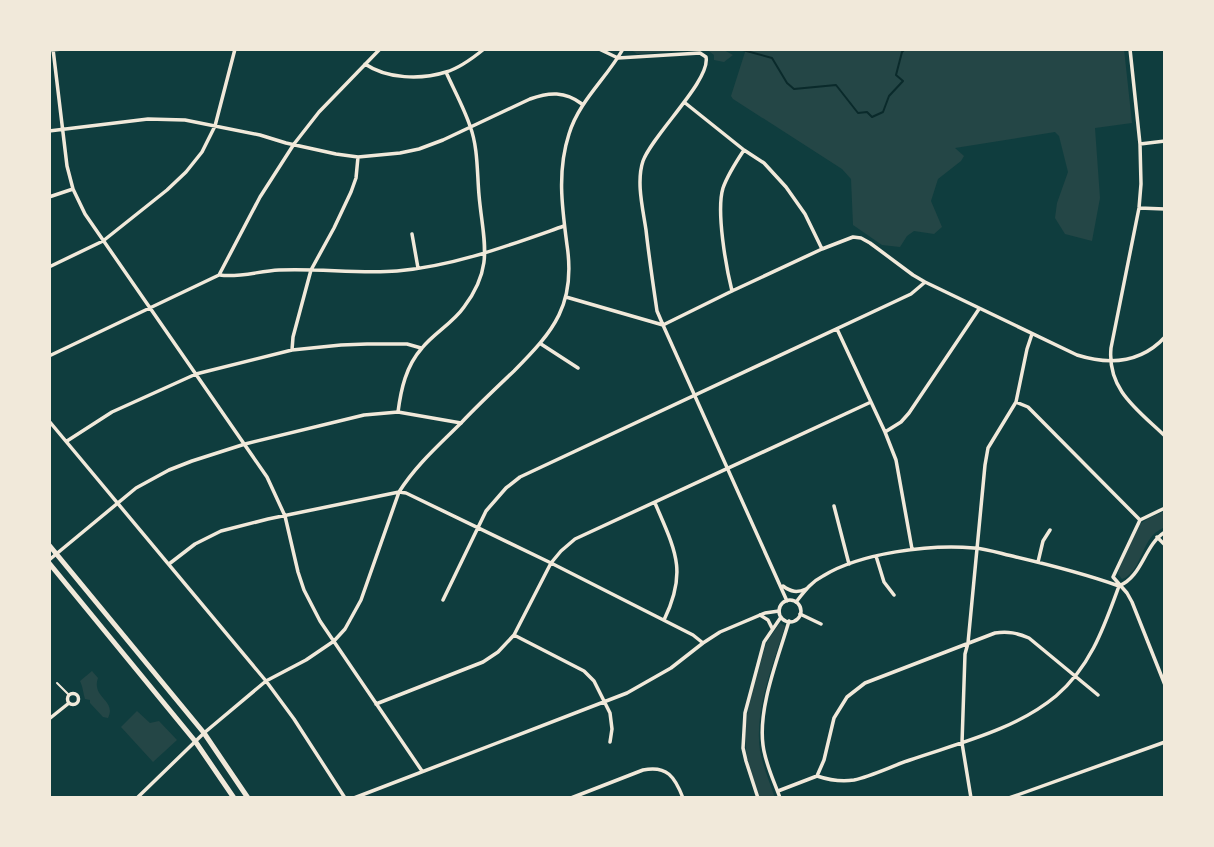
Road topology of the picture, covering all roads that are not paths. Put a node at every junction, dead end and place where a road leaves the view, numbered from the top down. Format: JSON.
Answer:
{"nodes":[{"id":1,"x":63,"y":49,"type":"edge"},
{"id":2,"x":235,"y":49,"type":"edge"},
{"id":3,"x":380,"y":49,"type":"edge"},
{"id":4,"x":484,"y":49,"type":"edge"},
{"id":5,"x":599,"y":49,"type":"edge"},
{"id":6,"x":623,"y":49,"type":"edge"},
{"id":7,"x":1130,"y":49,"type":"edge"},
{"id":8,"x":52,"y":50,"type":"edge"},
{"id":9,"x":618,"y":58,"type":"junction"},
{"id":10,"x":365,"y":64,"type":"junction"},
{"id":11,"x":446,"y":72,"type":"junction"},
{"id":12,"x":684,"y":102,"type":"junction"},
{"id":13,"x":582,"y":104,"type":"junction"},
{"id":14,"x":215,"y":126,"type":"junction"},
{"id":15,"x":471,"y":127,"type":"junction"},
{"id":16,"x":63,"y":130,"type":"junction"},
{"id":17,"x":49,"y":131,"type":"edge"},
{"id":18,"x":1165,"y":141,"type":"edge"},
{"id":19,"x":293,"y":144,"type":"junction"},
{"id":20,"x":1140,"y":144,"type":"junction"},
{"id":21,"x":744,"y":150,"type":"junction"},
{"id":22,"x":358,"y":157,"type":"junction"},
{"id":23,"x":73,"y":189,"type":"junction"},
{"id":24,"x":49,"y":197,"type":"edge"},
{"id":25,"x":1139,"y":208,"type":"junction"},
{"id":26,"x":1165,"y":209,"type":"edge"},
{"id":27,"x":564,"y":226,"type":"junction"},
{"id":28,"x":412,"y":234,"type":"dead end"},
{"id":29,"x":103,"y":242,"type":"junction"},
{"id":30,"x":822,"y":249,"type":"junction"},
{"id":31,"x":485,"y":253,"type":"junction"},
{"id":32,"x":49,"y":268,"type":"edge"},
{"id":33,"x":418,"y":268,"type":"junction"},
{"id":34,"x":312,"y":271,"type":"junction"},
{"id":35,"x":219,"y":275,"type":"junction"},
{"id":36,"x":925,"y":282,"type":"junction"},
{"id":37,"x":732,"y":291,"type":"junction"},
{"id":38,"x":566,"y":298,"type":"junction"},
{"id":39,"x":149,"y":308,"type":"junction"},
{"id":40,"x":979,"y":309,"type":"junction"},
{"id":41,"x":663,"y":324,"type":"junction"},
{"id":42,"x":837,"y":329,"type":"junction"},
{"id":43,"x":1032,"y":334,"type":"junction"},
{"id":44,"x":1165,"y":337,"type":"edge"},
{"id":45,"x":541,"y":344,"type":"junction"},
{"id":46,"x":421,"y":348,"type":"junction"},
{"id":47,"x":292,"y":350,"type":"junction"},
{"id":48,"x":49,"y":355,"type":"edge"},
{"id":49,"x":1110,"y":362,"type":"junction"},
{"id":50,"x":578,"y":368,"type":"dead end"},
{"id":51,"x":196,"y":374,"type":"junction"},
{"id":52,"x":696,"y":395,"type":"junction"},
{"id":53,"x":871,"y":402,"type":"junction"},
{"id":54,"x":1016,"y":402,"type":"junction"},
{"id":55,"x":398,"y":412,"type":"junction"},
{"id":56,"x":49,"y":421,"type":"edge"},
{"id":57,"x":461,"y":423,"type":"junction"},
{"id":58,"x":885,"y":432,"type":"junction"},
{"id":59,"x":1165,"y":436,"type":"edge"},
{"id":60,"x":67,"y":440,"type":"junction"},
{"id":61,"x":245,"y":444,"type":"junction"},
{"id":62,"x":729,"y":468,"type":"junction"},
{"id":63,"x":399,"y":492,"type":"junction"},
{"id":64,"x":118,"y":503,"type":"junction"},
{"id":65,"x":655,"y":503,"type":"junction"},
{"id":66,"x":834,"y":506,"type":"dead end"},
{"id":67,"x":1165,"y":508,"type":"edge"},
{"id":68,"x":285,"y":516,"type":"junction"},
{"id":69,"x":1140,"y":520,"type":"junction"},
{"id":70,"x":478,"y":528,"type":"junction"},
{"id":71,"x":1051,"y":530,"type":"dead end"},
{"id":72,"x":1165,"y":532,"type":"edge"},
{"id":73,"x":1157,"y":537,"type":"junction"},
{"id":74,"x":49,"y":545,"type":"edge"},
{"id":75,"x":1165,"y":545,"type":"edge"},
{"id":76,"x":976,"y":548,"type":"junction"},
{"id":77,"x":912,"y":549,"type":"junction"},
{"id":78,"x":57,"y":554,"type":"junction"},
{"id":79,"x":876,"y":556,"type":"junction"},
{"id":80,"x":49,"y":561,"type":"edge"},
{"id":81,"x":1038,"y":562,"type":"junction"},
{"id":82,"x":551,"y":563,"type":"junction"},
{"id":83,"x":169,"y":564,"type":"junction"},
{"id":84,"x":849,"y":564,"type":"junction"},
{"id":85,"x":781,"y":584,"type":"junction"},
{"id":86,"x":1119,"y":586,"type":"junction"},
{"id":87,"x":806,"y":589,"type":"junction"},
{"id":88,"x":894,"y":595,"type":"dead end"},
{"id":89,"x":443,"y":600,"type":"dead end"},
{"id":90,"x":787,"y":601,"type":"junction"},
{"id":91,"x":796,"y":602,"type":"junction"},
{"id":92,"x":779,"y":611,"type":"junction"},
{"id":93,"x":800,"y":614,"type":"junction"},
{"id":94,"x":760,"y":615,"type":"junction"},
{"id":95,"x":781,"y":617,"type":"junction"},
{"id":96,"x":664,"y":621,"type":"junction"},
{"id":97,"x":789,"y":621,"type":"junction"},
{"id":98,"x":821,"y":624,"type":"dead end"},
{"id":99,"x":772,"y":629,"type":"junction"},
{"id":100,"x":514,"y":635,"type":"junction"},
{"id":101,"x":334,"y":641,"type":"junction"},
{"id":102,"x":703,"y":643,"type":"junction"},
{"id":103,"x":968,"y":643,"type":"junction"},
{"id":104,"x":1075,"y":676,"type":"junction"},
{"id":105,"x":1164,"y":676,"type":"edge"},
{"id":106,"x":266,"y":681,"type":"junction"},
{"id":107,"x":57,"y":682,"type":"dead end"},
{"id":108,"x":1165,"y":685,"type":"edge"},
{"id":109,"x":69,"y":695,"type":"junction"},
{"id":110,"x":1098,"y":695,"type":"dead end"},
{"id":111,"x":605,"y":702,"type":"junction"},
{"id":112,"x":69,"y":703,"type":"junction"},
{"id":113,"x":376,"y":704,"type":"junction"},
{"id":114,"x":49,"y":718,"type":"edge"},
{"id":115,"x":204,"y":733,"type":"junction"},
{"id":116,"x":195,"y":741,"type":"junction"},
{"id":117,"x":610,"y":742,"type":"dead end"},
{"id":118,"x":1165,"y":742,"type":"edge"},
{"id":119,"x":962,"y":743,"type":"junction"},
{"id":120,"x":422,"y":771,"type":"junction"},
{"id":121,"x":817,"y":776,"type":"junction"},
{"id":122,"x":777,"y":791,"type":"junction"},
{"id":123,"x":137,"y":798,"type":"edge"},
{"id":124,"x":234,"y":798,"type":"edge"},
{"id":125,"x":248,"y":798,"type":"edge"},
{"id":126,"x":345,"y":798,"type":"edge"},
{"id":127,"x":354,"y":798,"type":"edge"},
{"id":128,"x":571,"y":798,"type":"edge"},
{"id":129,"x":683,"y":798,"type":"edge"},
{"id":130,"x":758,"y":798,"type":"edge"},
{"id":131,"x":780,"y":798,"type":"edge"},
{"id":132,"x":971,"y":798,"type":"edge"},
{"id":133,"x":1009,"y":798,"type":"edge"}],
"edges":[{"from":1,"to":8,"type":"street"},
{"from":2,"to":14,"type":"street"},
{"from":3,"to":10,"type":"street"},
{"from":4,"to":11,"type":"street"},
{"from":5,"to":9,"type":"street"},
{"from":6,"to":9,"type":"street"},
{"from":7,"to":20,"type":"street"},
{"from":8,"to":16,"type":"street"},
{"from":9,"to":12,"type":"street"},
{"from":9,"to":13,"type":"street"},
{"from":10,"to":11,"type":"street"},
{"from":10,"to":19,"type":"street"},
{"from":11,"to":15,"type":"street"},
{"from":12,"to":21,"type":"street"},
{"from":12,"to":41,"type":"street"},
{"from":13,"to":15,"type":"street"},
{"from":13,"to":27,"type":"street"},
{"from":14,"to":16,"type":"street"},
{"from":14,"to":19,"type":"street"},
{"from":14,"to":29,"type":"street"},
{"from":15,"to":22,"type":"street"},
{"from":15,"to":31,"type":"street"},
{"from":16,"to":17,"type":"street"},
{"from":16,"to":23,"type":"street"},
{"from":18,"to":20,"type":"street"},
{"from":19,"to":22,"type":"street"},
{"from":19,"to":35,"type":"street"},
{"from":20,"to":25,"type":"street"},
{"from":21,"to":30,"type":"street"},
{"from":21,"to":37,"type":"street"},
{"from":22,"to":34,"type":"street"},
{"from":23,"to":24,"type":"street"},
{"from":23,"to":29,"type":"street"},
{"from":25,"to":26,"type":"street"},
{"from":25,"to":49,"type":"street"},
{"from":27,"to":31,"type":"street"},
{"from":27,"to":38,"type":"street"},
{"from":28,"to":33,"type":"street"},
{"from":29,"to":32,"type":"street"},
{"from":29,"to":39,"type":"street"},
{"from":30,"to":36,"type":"street"},
{"from":30,"to":37,"type":"street"},
{"from":31,"to":33,"type":"street"},
{"from":31,"to":46,"type":"street"},
{"from":33,"to":34,"type":"street"},
{"from":34,"to":35,"type":"street"},
{"from":34,"to":47,"type":"street"},
{"from":35,"to":39,"type":"street"},
{"from":36,"to":40,"type":"street"},
{"from":36,"to":42,"type":"street"},
{"from":37,"to":41,"type":"street"},
{"from":38,"to":41,"type":"street"},
{"from":38,"to":45,"type":"street"},
{"from":39,"to":48,"type":"street"},
{"from":39,"to":51,"type":"street"},
{"from":40,"to":43,"type":"street"},
{"from":40,"to":58,"type":"street"},
{"from":41,"to":52,"type":"street"},
{"from":42,"to":52,"type":"street"},
{"from":42,"to":53,"type":"street"},
{"from":43,"to":49,"type":"street"},
{"from":43,"to":54,"type":"street"},
{"from":44,"to":49,"type":"street"},
{"from":45,"to":50,"type":"street"},
{"from":45,"to":57,"type":"street"},
{"from":46,"to":47,"type":"street"},
{"from":46,"to":55,"type":"street"},
{"from":47,"to":51,"type":"street"},
{"from":49,"to":59,"type":"street"},
{"from":51,"to":60,"type":"street"},
{"from":51,"to":61,"type":"street"},
{"from":52,"to":62,"type":"street"},
{"from":52,"to":70,"type":"street"},
{"from":53,"to":58,"type":"street"},
{"from":53,"to":62,"type":"street"},
{"from":54,"to":69,"type":"street"},
{"from":54,"to":76,"type":"street"},
{"from":55,"to":57,"type":"street"},
{"from":55,"to":61,"type":"street"},
{"from":56,"to":60,"type":"street"},
{"from":57,"to":63,"type":"street"},
{"from":58,"to":77,"type":"street"},
{"from":60,"to":64,"type":"street"},
{"from":61,"to":64,"type":"street"},
{"from":61,"to":68,"type":"street"},
{"from":62,"to":65,"type":"street"},
{"from":62,"to":85,"type":"street"},
{"from":63,"to":68,"type":"street"},
{"from":63,"to":70,"type":"street"},
{"from":63,"to":101,"type":"street"},
{"from":64,"to":78,"type":"street"},
{"from":64,"to":83,"type":"street"},
{"from":65,"to":82,"type":"street"},
{"from":65,"to":96,"type":"street"},
{"from":66,"to":84,"type":"street"},
{"from":67,"to":69,"type":"street"},
{"from":68,"to":83,"type":"street"},
{"from":68,"to":101,"type":"street"},
{"from":69,"to":86,"type":"street"},
{"from":70,"to":82,"type":"street"},
{"from":70,"to":89,"type":"street"},
{"from":71,"to":81,"type":"street"},
{"from":72,"to":73,"type":"street"},
{"from":73,"to":75,"type":"street"},
{"from":73,"to":86,"type":"street"},
{"from":74,"to":78,"type":"main road"},
{"from":76,"to":77,"type":"street"},
{"from":76,"to":81,"type":"street"},
{"from":76,"to":103,"type":"street"},
{"from":77,"to":79,"type":"street"},
{"from":78,"to":80,"type":"street"},
{"from":78,"to":115,"type":"main road"},
{"from":79,"to":84,"type":"street"},
{"from":79,"to":88,"type":"street"},
{"from":80,"to":116,"type":"main road"},
{"from":81,"to":86,"type":"street"},
{"from":82,"to":96,"type":"street"},
{"from":82,"to":100,"type":"street"},
{"from":83,"to":106,"type":"street"},
{"from":84,"to":87,"type":"street"},
{"from":85,"to":87,"type":"street"},
{"from":85,"to":90,"type":"street"},
{"from":86,"to":104,"type":"street"},
{"from":86,"to":105,"type":"street"},
{"from":87,"to":91,"type":"street"},
{"from":90,"to":91,"type":"street"},
{"from":90,"to":92,"type":"street"},
{"from":91,"to":93,"type":"street"},
{"from":92,"to":94,"type":"street"},
{"from":92,"to":95,"type":"street"},
{"from":93,"to":97,"type":"street"},
{"from":93,"to":98,"type":"street"},
{"from":94,"to":99,"type":"street"},
{"from":94,"to":102,"type":"street"},
{"from":95,"to":97,"type":"street"},
{"from":95,"to":99,"type":"street"},
{"from":96,"to":102,"type":"street"},
{"from":97,"to":122,"type":"street"},
{"from":99,"to":130,"type":"street"},
{"from":100,"to":111,"type":"street"},
{"from":100,"to":113,"type":"street"},
{"from":101,"to":106,"type":"street"},
{"from":101,"to":113,"type":"street"},
{"from":102,"to":111,"type":"street"},
{"from":103,"to":104,"type":"street"},
{"from":103,"to":119,"type":"street"},
{"from":103,"to":121,"type":"street"},
{"from":104,"to":110,"type":"street"},
{"from":104,"to":119,"type":"street"},
{"from":105,"to":108,"type":"street"},
{"from":106,"to":115,"type":"street"},
{"from":106,"to":126,"type":"street"},
{"from":107,"to":109,"type":"lane"},
{"from":109,"to":112,"type":"street"},
{"from":109,"to":112,"type":"street"},
{"from":111,"to":117,"type":"street"},
{"from":111,"to":120,"type":"street"},
{"from":112,"to":114,"type":"street"},
{"from":113,"to":120,"type":"street"},
{"from":115,"to":116,"type":"street"},
{"from":115,"to":125,"type":"main road"},
{"from":116,"to":123,"type":"street"},
{"from":116,"to":124,"type":"main road"},
{"from":118,"to":133,"type":"street"},
{"from":119,"to":121,"type":"street"},
{"from":119,"to":132,"type":"street"},
{"from":120,"to":127,"type":"street"},
{"from":121,"to":122,"type":"street"},
{"from":122,"to":131,"type":"street"},
{"from":128,"to":129,"type":"street"}]}
